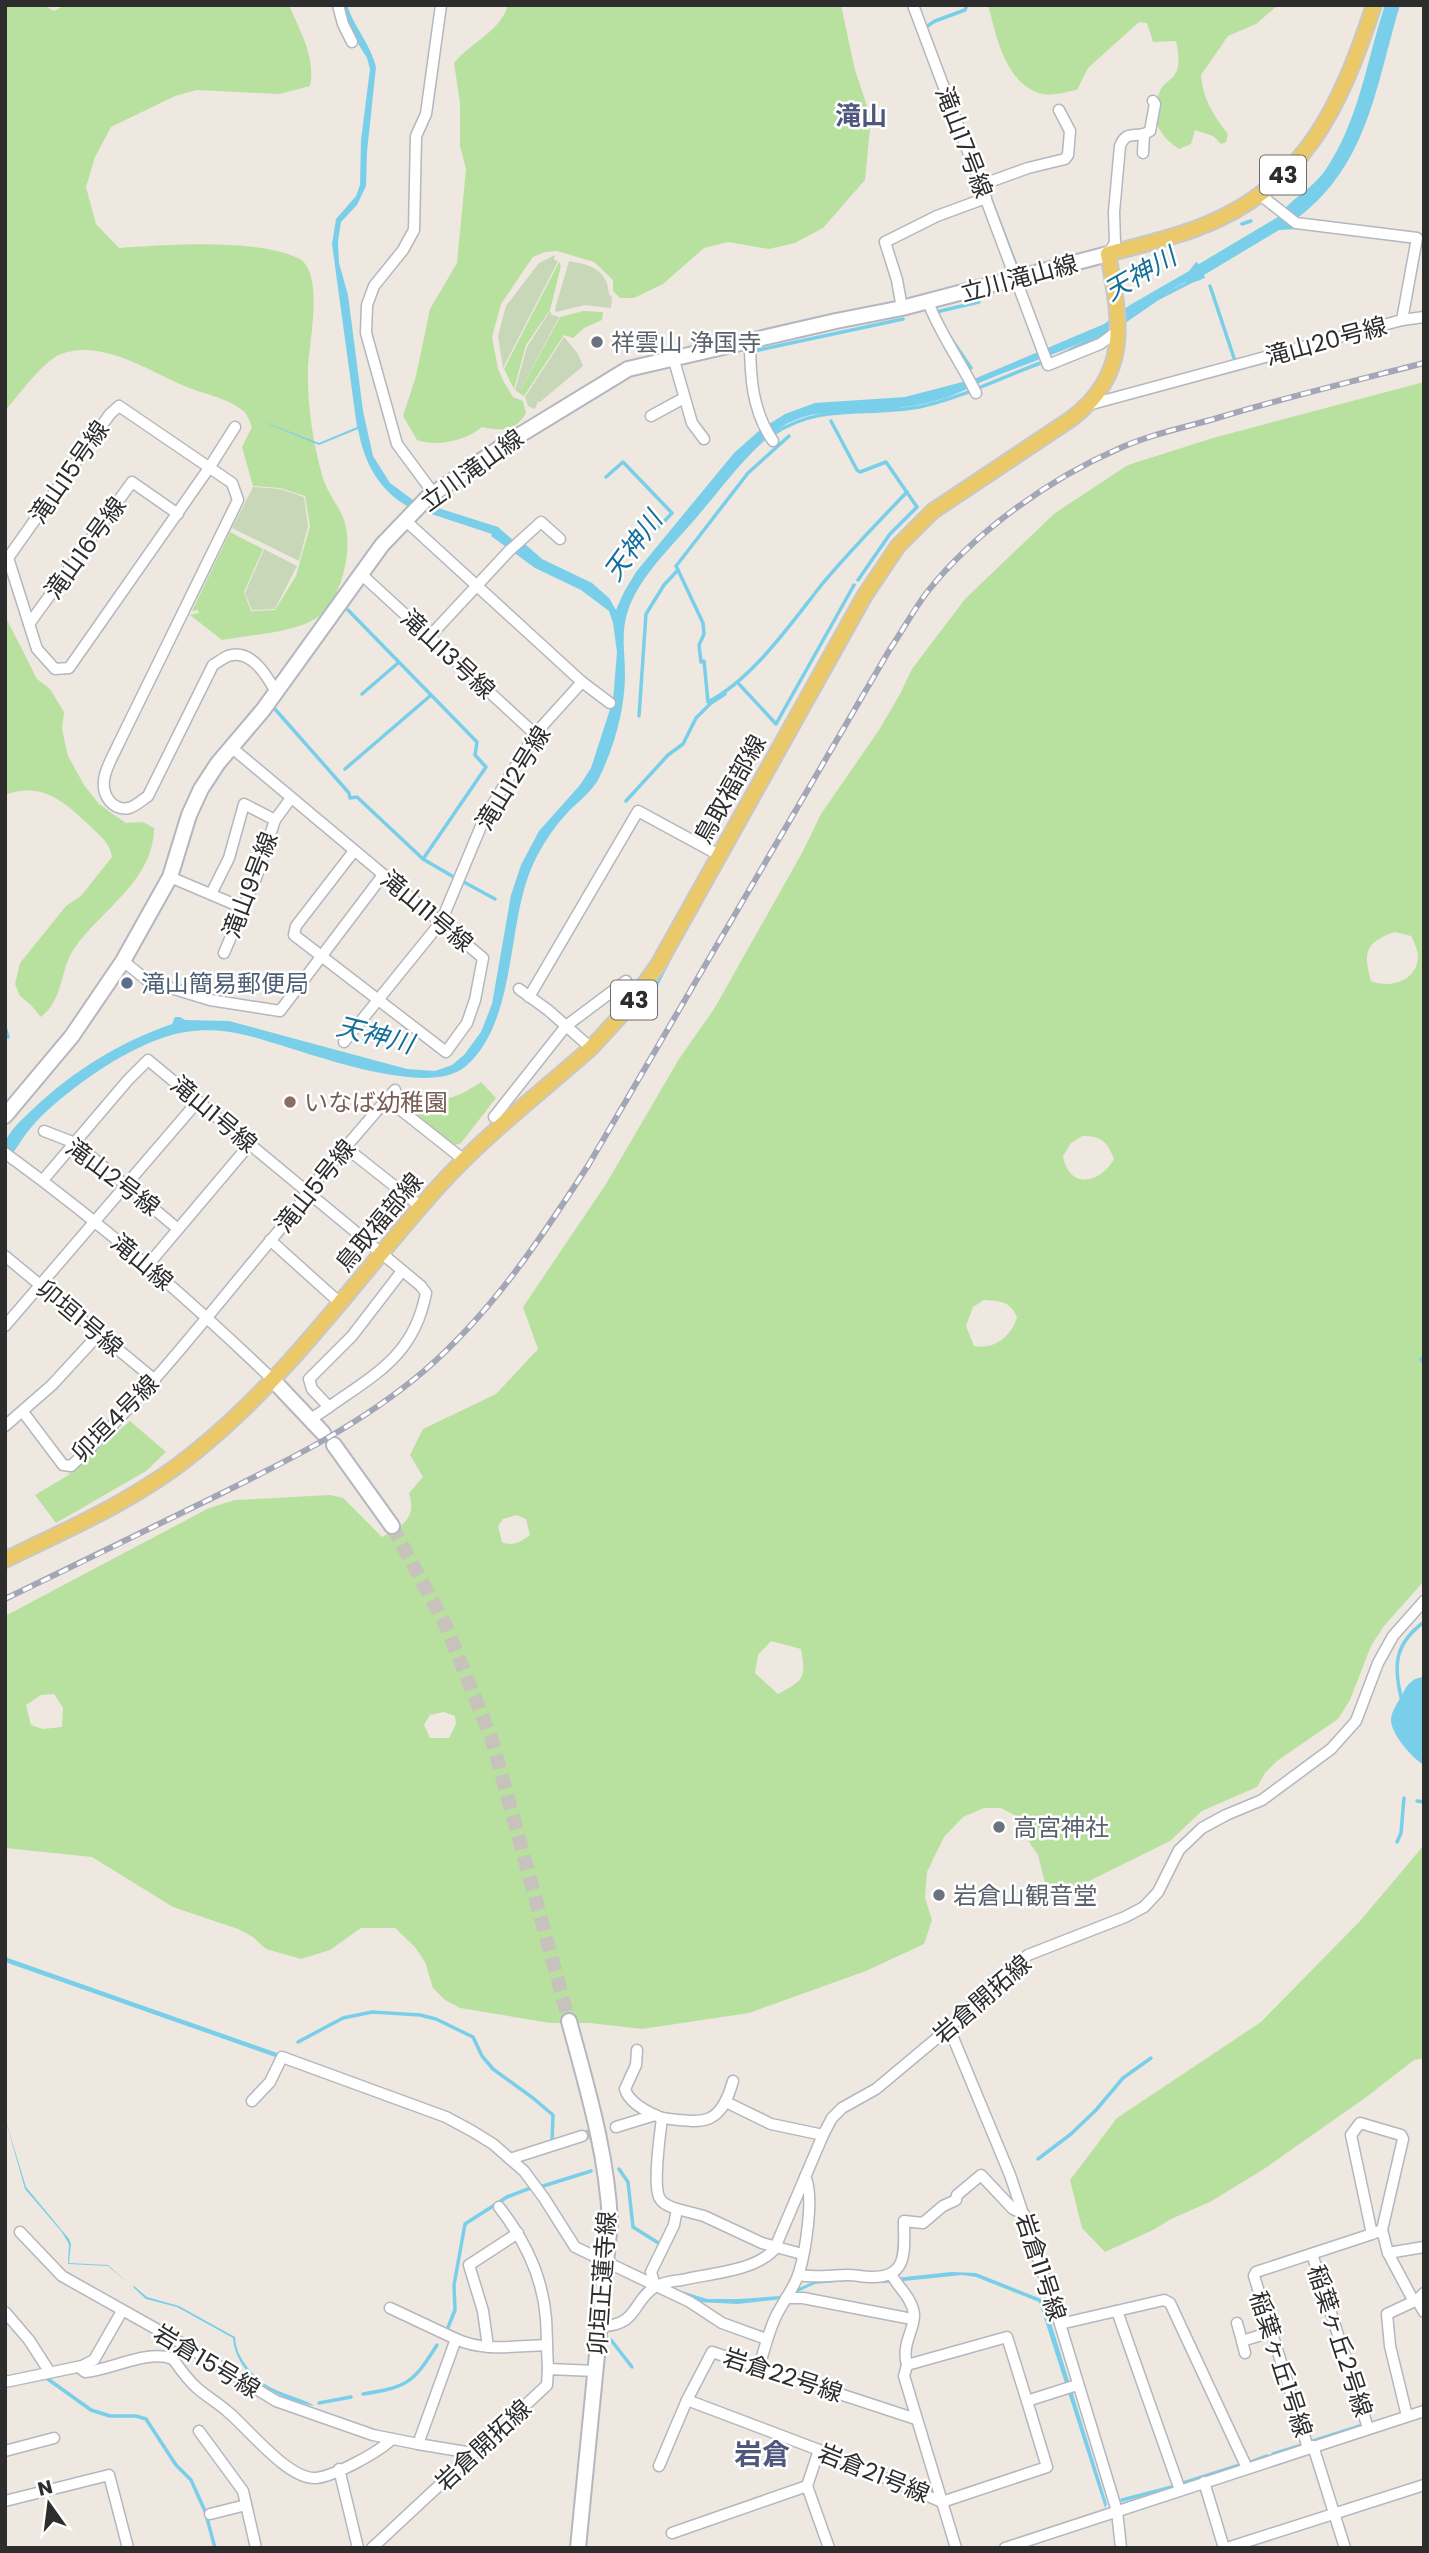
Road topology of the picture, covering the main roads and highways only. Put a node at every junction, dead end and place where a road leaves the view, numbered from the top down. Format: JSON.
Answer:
{"nodes":[{"id":1,"x":1374,"y":5,"type":"edge"},
{"id":2,"x":5,"y":1560,"type":"edge"}],
"edges":[{"from":1,"to":2,"type":"main road","name":"鳥取福部線","number":"43"}]}
